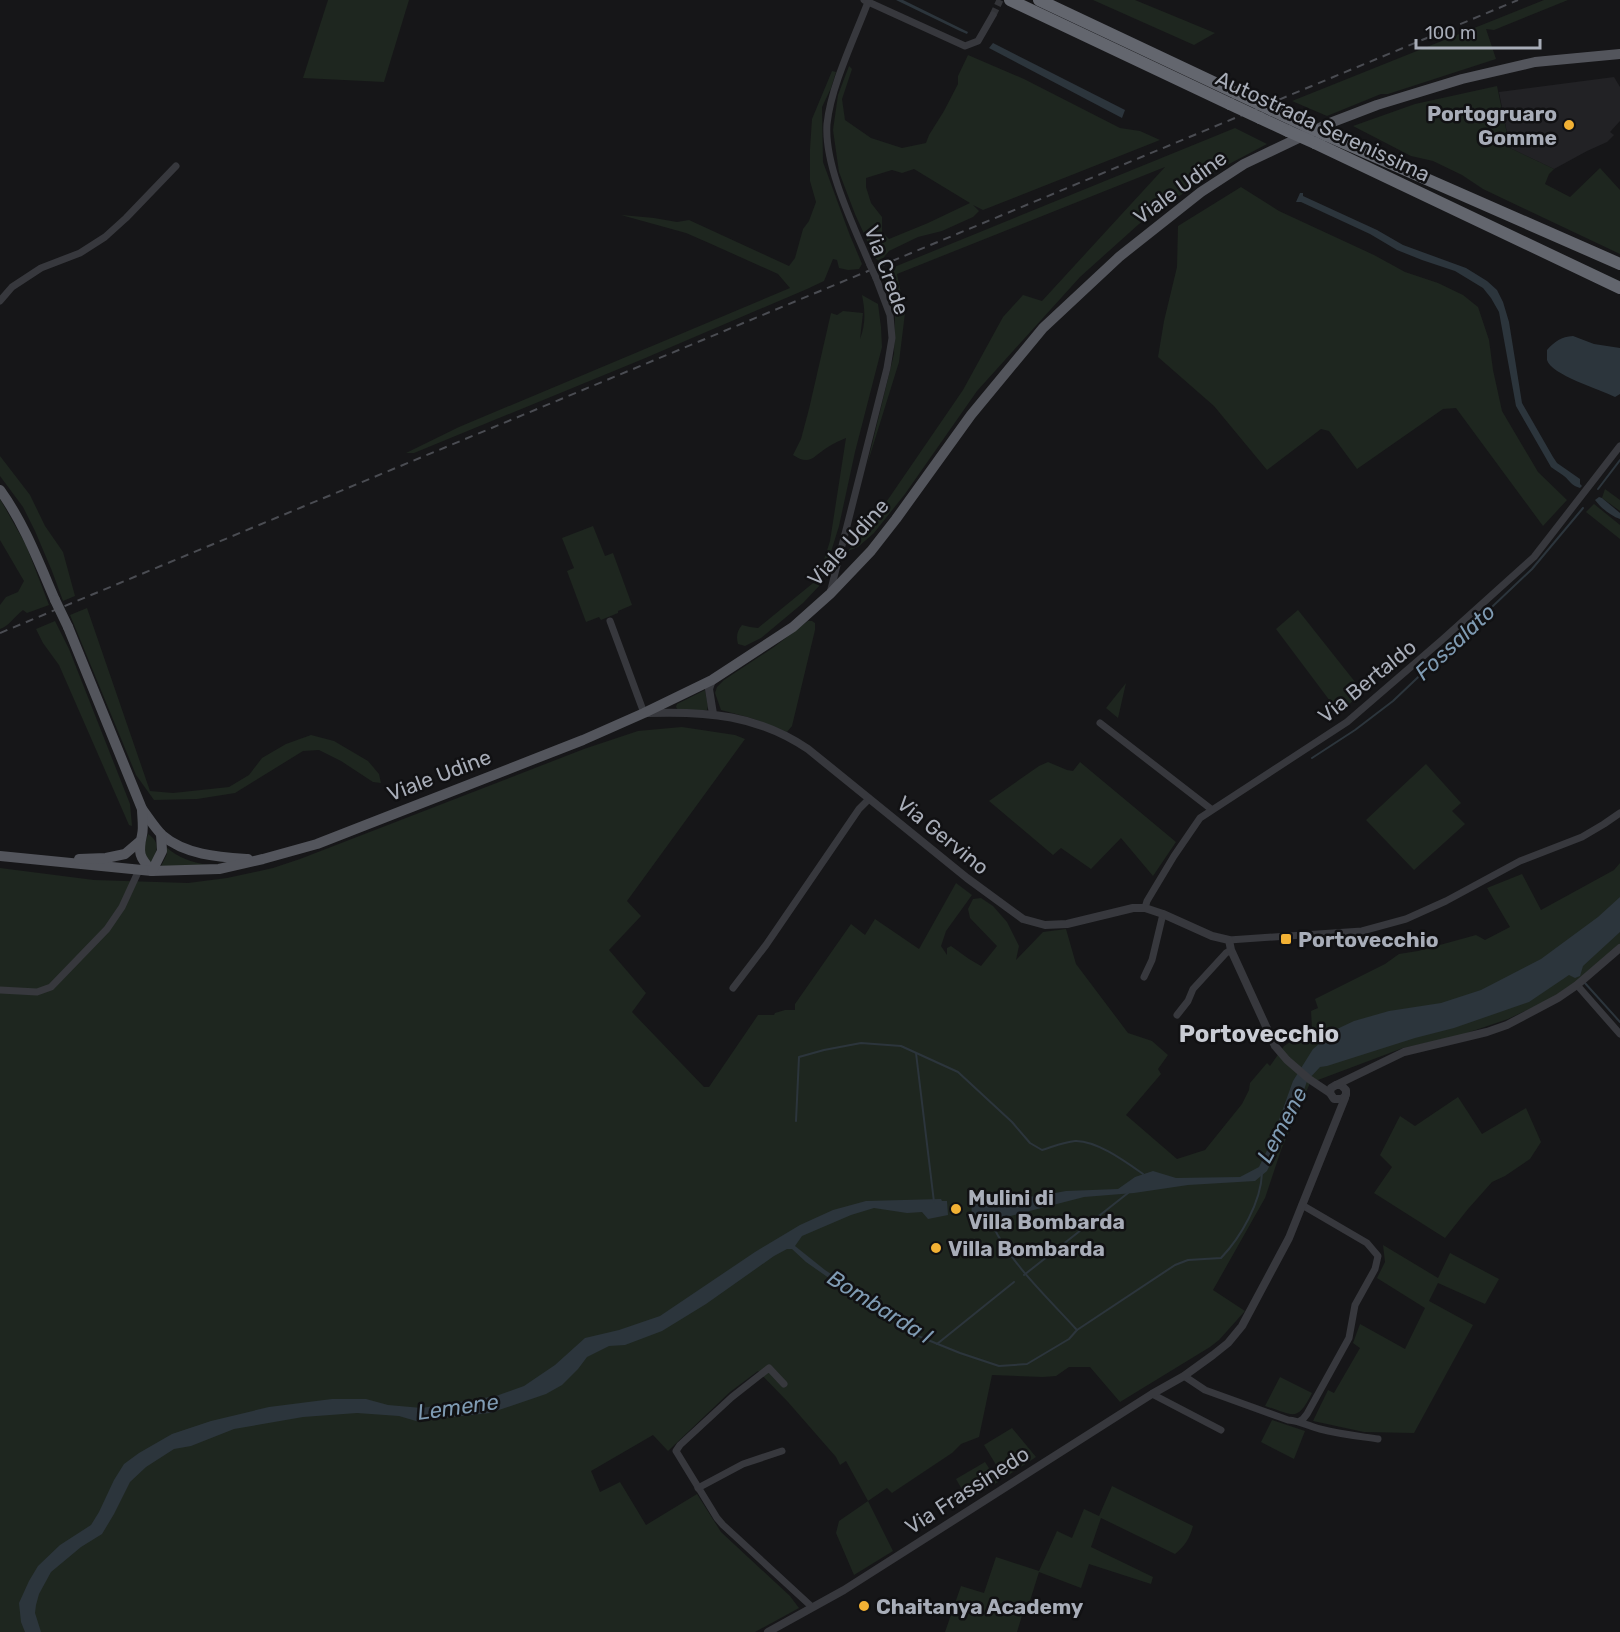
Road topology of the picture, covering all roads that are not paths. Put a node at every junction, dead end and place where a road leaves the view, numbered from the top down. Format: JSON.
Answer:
{"nodes":[{"id":1,"x":1010,"y":0,"type":"edge"},
{"id":2,"x":1039,"y":0,"type":"edge"},
{"id":3,"x":866,"y":1,"type":"edge"},
{"id":4,"x":993,"y":15,"type":"tunnel mouth"},
{"id":5,"x":1620,"y":54,"type":"edge"},
{"id":6,"x":1233,"y":98,"type":"junction"},
{"id":7,"x":176,"y":166,"type":"dead end"},
{"id":8,"x":1620,"y":264,"type":"edge"},
{"id":9,"x":1620,"y":288,"type":"edge"},
{"id":10,"x":0,"y":301,"type":"edge"},
{"id":11,"x":1620,"y":446,"type":"edge"},
{"id":12,"x":0,"y":490,"type":"edge"},
{"id":13,"x":830,"y":594,"type":"junction"},
{"id":14,"x":610,"y":621,"type":"dead end"},
{"id":15,"x":712,"y":680,"type":"junction"},
{"id":16,"x":644,"y":713,"type":"junction"},
{"id":17,"x":713,"y":714,"type":"junction"},
{"id":18,"x":1100,"y":723,"type":"dead end"},
{"id":19,"x":869,"y":799,"type":"junction"},
{"id":20,"x":142,"y":808,"type":"junction"},
{"id":21,"x":1211,"y":809,"type":"junction"},
{"id":22,"x":1620,"y":813,"type":"edge"},
{"id":23,"x":161,"y":834,"type":"junction"},
{"id":24,"x":139,"y":842,"type":"junction"},
{"id":25,"x":0,"y":856,"type":"edge"},
{"id":26,"x":263,"y":860,"type":"junction"},
{"id":27,"x":45,"y":861,"type":"junction"},
{"id":28,"x":139,"y":870,"type":"junction"},
{"id":29,"x":152,"y":871,"type":"junction"},
{"id":30,"x":1146,"y":904,"type":"junction"},
{"id":31,"x":1163,"y":914,"type":"junction"},
{"id":32,"x":1230,"y":945,"type":"junction"},
{"id":33,"x":1620,"y":948,"type":"edge"},
{"id":34,"x":1144,"y":978,"type":"dead end"},
{"id":35,"x":1581,"y":981,"type":"junction"},
{"id":36,"x":733,"y":988,"type":"dead end"},
{"id":37,"x":0,"y":990,"type":"edge"},
{"id":38,"x":1177,"y":1015,"type":"dead end"},
{"id":39,"x":1620,"y":1034,"type":"edge"},
{"id":40,"x":1357,"y":1075,"type":"junction"},
{"id":41,"x":1333,"y":1090,"type":"junction"},
{"id":42,"x":1346,"y":1095,"type":"junction"},
{"id":43,"x":1337,"y":1116,"type":"junction"},
{"id":44,"x":1302,"y":1204,"type":"junction"},
{"id":45,"x":1184,"y":1376,"type":"junction"},
{"id":46,"x":784,"y":1384,"type":"dead end"},
{"id":47,"x":1152,"y":1394,"type":"junction"},
{"id":48,"x":1300,"y":1421,"type":"junction"},
{"id":49,"x":1221,"y":1430,"type":"dead end"},
{"id":50,"x":1378,"y":1439,"type":"dead end"},
{"id":51,"x":782,"y":1451,"type":"dead end"},
{"id":52,"x":698,"y":1488,"type":"junction"},
{"id":53,"x":812,"y":1607,"type":"junction"},
{"id":54,"x":768,"y":1632,"type":"edge"}],
"edges":[{"from":1,"to":6,"type":"highway","name":"Autostrada Serenissima"},
{"from":2,"to":6,"type":"highway","name":"Autostrada Serenissima"},
{"from":3,"to":4,"type":"street"},
{"from":3,"to":13,"type":"street","name":"Via Crede","bridge":true},
{"from":5,"to":13,"type":"main road","name":"Viale Udine"},
{"from":6,"to":8,"type":"highway","name":"Autostrada Serenissima","bridge":true},
{"from":6,"to":9,"type":"highway","name":"Autostrada Serenissima","bridge":true},
{"from":7,"to":10,"type":"street"},
{"from":11,"to":21,"type":"street","name":"Via Bertaldo"},
{"from":12,"to":20,"type":"main road","bridge":true},
{"from":13,"to":15,"type":"main road","name":"Viale Udine"},
{"from":14,"to":16,"type":"street"},
{"from":15,"to":16,"type":"main road","name":"Viale Udine"},
{"from":15,"to":17,"type":"street"},
{"from":16,"to":17,"type":"street","name":"Via Gervino"},
{"from":16,"to":26,"type":"main road","name":"Viale Udine"},
{"from":17,"to":19,"type":"street","name":"Via Gervino"},
{"from":18,"to":21,"type":"street"},
{"from":19,"to":30,"type":"street","name":"Via Gervino"},
{"from":19,"to":36,"type":"street"},
{"from":20,"to":23,"type":"main road"},
{"from":20,"to":24,"type":"main road"},
{"from":21,"to":30,"type":"street","name":"Via Bertaldo"},
{"from":22,"to":32,"type":"street"},
{"from":23,"to":26,"type":"main road"},
{"from":23,"to":29,"type":"main road"},
{"from":24,"to":27,"type":"main road"},
{"from":24,"to":29,"type":"main road"},
{"from":25,"to":27,"type":"main road","name":"Viale Udine"},
{"from":26,"to":29,"type":"main road","name":"Viale Udine"},
{"from":27,"to":28,"type":"main road","name":"Viale Udine"},
{"from":28,"to":29,"type":"main road","name":"Viale Udine"},
{"from":28,"to":37,"type":"street"},
{"from":30,"to":31,"type":"street","name":"Via Gervino"},
{"from":31,"to":32,"type":"street","name":"Via Gervino"},
{"from":31,"to":34,"type":"street"},
{"from":32,"to":38,"type":"street"},
{"from":32,"to":41,"type":"street"},
{"from":33,"to":35,"type":"street"},
{"from":35,"to":39,"type":"street"},
{"from":35,"to":40,"type":"street"},
{"from":40,"to":41,"type":"street"},
{"from":40,"to":42,"type":"street","name":"Via Frassinedo"},
{"from":41,"to":42,"type":"street"},
{"from":41,"to":42,"type":"street"},
{"from":41,"to":43,"type":"street"},
{"from":42,"to":43,"type":"street","name":"Via Frassinedo"},
{"from":43,"to":44,"type":"street","name":"Via Frassinedo"},
{"from":44,"to":45,"type":"street","name":"Via Frassinedo"},
{"from":44,"to":48,"type":"street"},
{"from":45,"to":47,"type":"street","name":"Via Frassinedo"},
{"from":45,"to":48,"type":"street"},
{"from":46,"to":52,"type":"street"},
{"from":47,"to":49,"type":"street"},
{"from":47,"to":53,"type":"street","name":"Via Frassinedo"},
{"from":48,"to":50,"type":"street"},
{"from":51,"to":52,"type":"street"},
{"from":52,"to":53,"type":"street"},
{"from":53,"to":54,"type":"street","name":"Via Frassinedo"}]}
